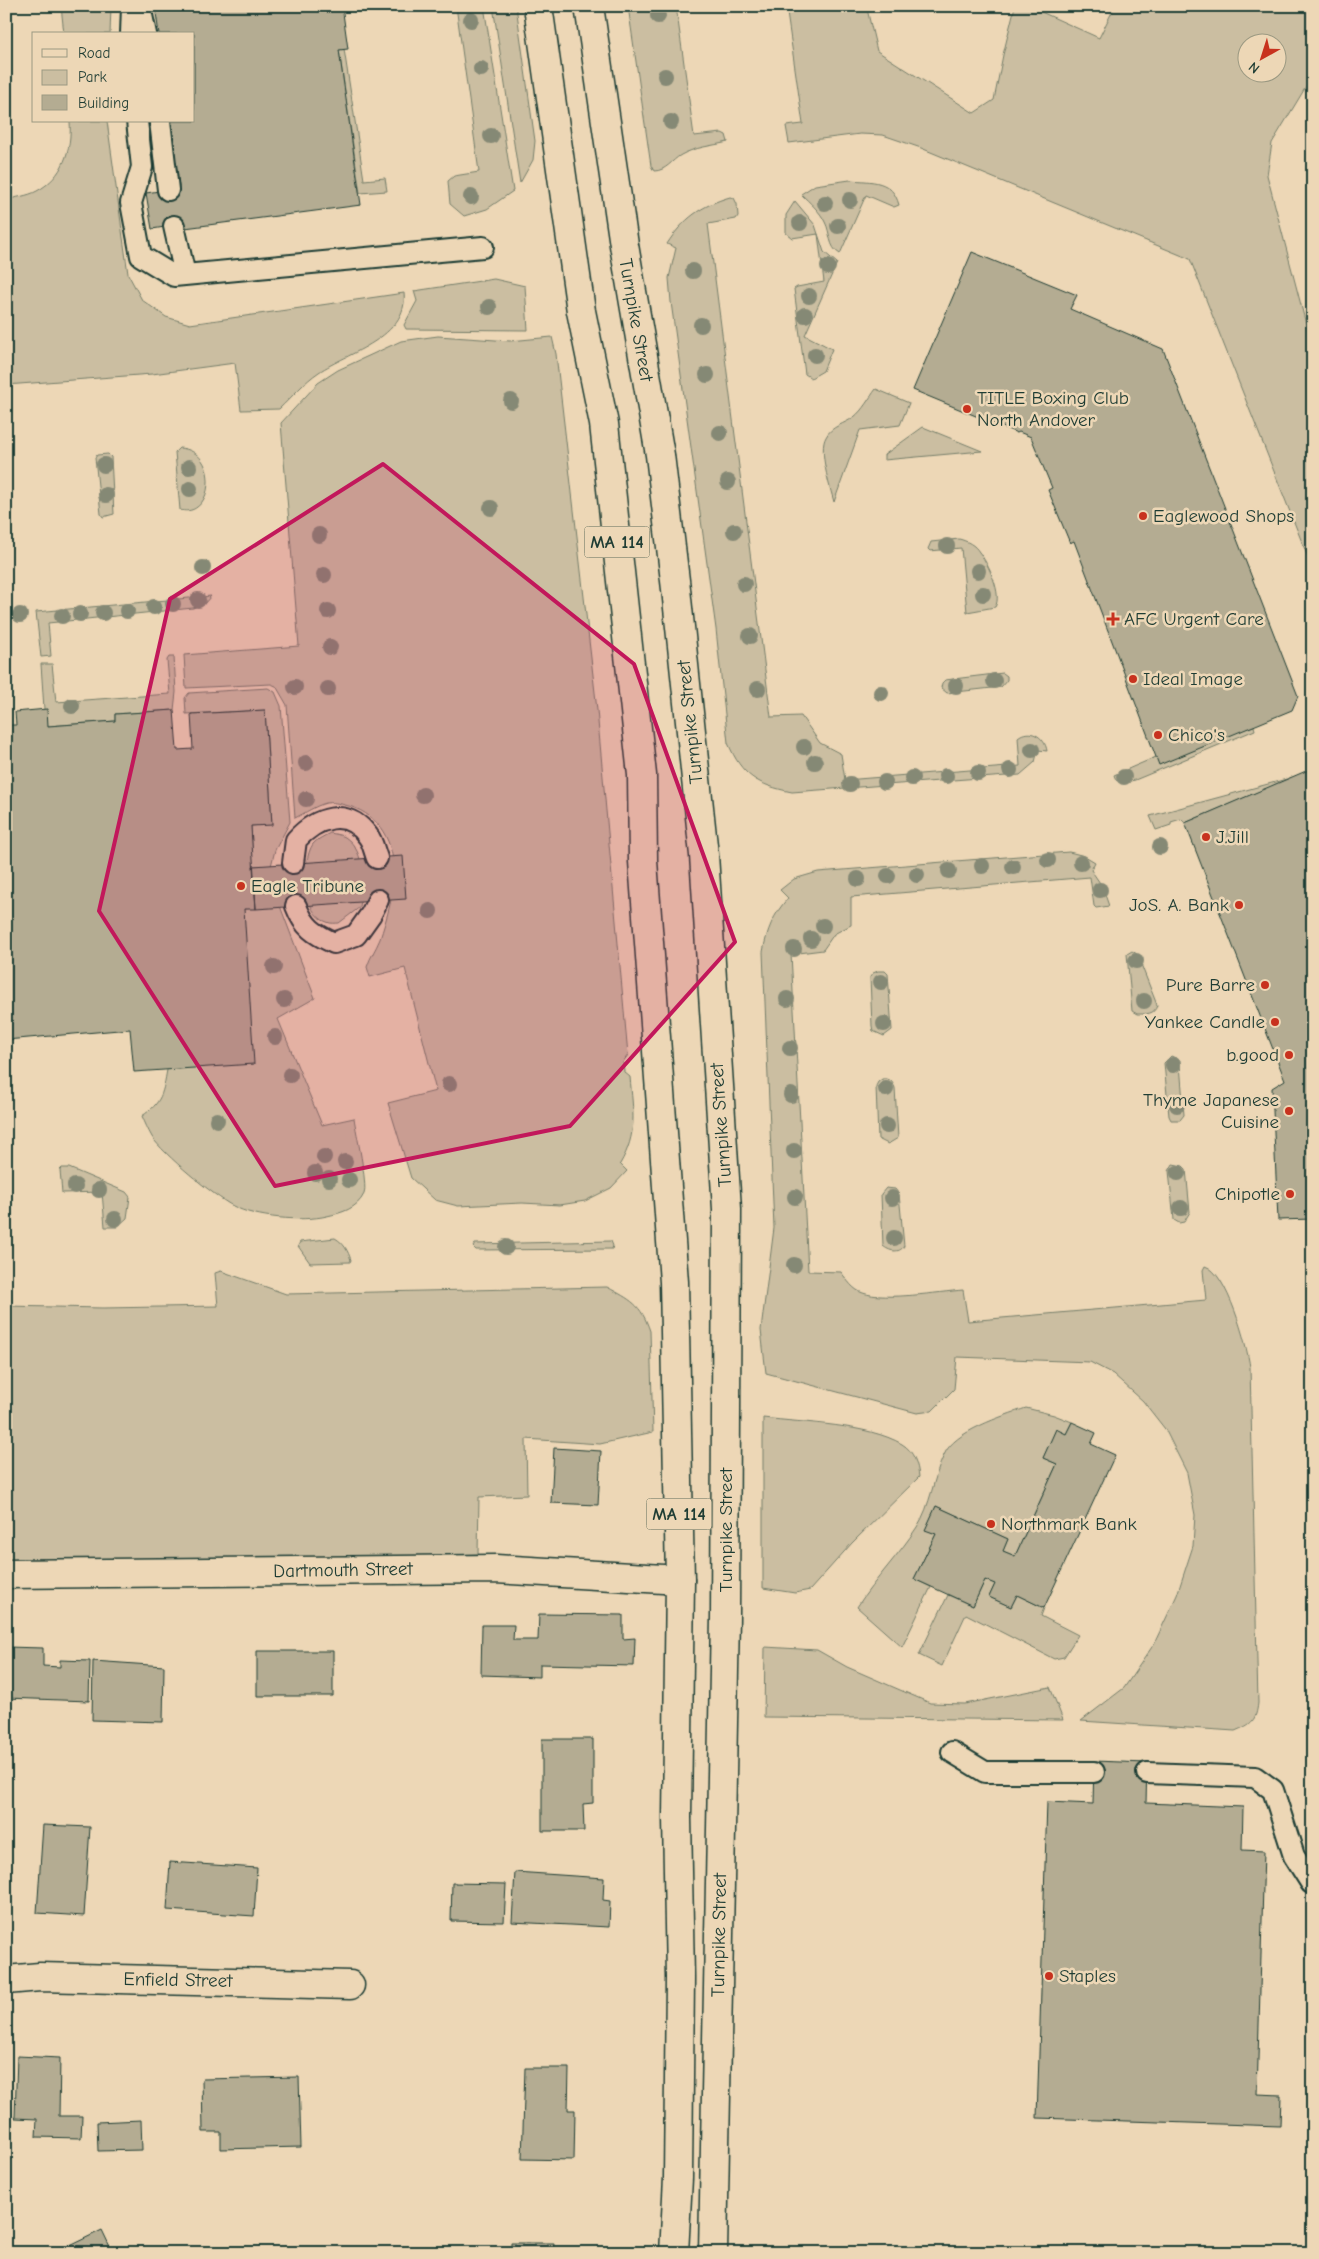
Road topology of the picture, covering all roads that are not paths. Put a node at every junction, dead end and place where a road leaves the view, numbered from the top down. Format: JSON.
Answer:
{"nodes":[{"id":1,"x":132,"y":6,"type":"edge"},
{"id":2,"x":140,"y":6,"type":"edge"},
{"id":3,"x":538,"y":6,"type":"edge"},
{"id":4,"x":589,"y":6,"type":"edge"},
{"id":5,"x":131,"y":32,"type":"edge"},
{"id":6,"x":146,"y":32,"type":"edge"},
{"id":7,"x":137,"y":122,"type":"edge"},
{"id":8,"x":160,"y":122,"type":"edge"},
{"id":9,"x":168,"y":190,"type":"dead end"},
{"id":10,"x":174,"y":226,"type":"dead end"},
{"id":11,"x":483,"y":247,"type":"dead end"},
{"id":12,"x":185,"y":275,"type":"junction"},
{"id":13,"x":377,"y":858,"type":"dead end"},
{"id":14,"x":293,"y":864,"type":"dead end"},
{"id":15,"x":378,"y":900,"type":"dead end"},
{"id":16,"x":296,"y":906,"type":"dead end"},
{"id":17,"x":6,"y":1574,"type":"edge"},
{"id":18,"x":680,"y":1580,"type":"junction"},
{"id":19,"x":952,"y":1752,"type":"dead end"},
{"id":20,"x":1094,"y":1772,"type":"dead end"},
{"id":21,"x":1147,"y":1773,"type":"dead end"},
{"id":22,"x":1311,"y":1883,"type":"dead end"},
{"id":23,"x":6,"y":1980,"type":"edge"},
{"id":24,"x":350,"y":1985,"type":"dead end"},
{"id":25,"x":674,"y":2253,"type":"edge"},
{"id":26,"x":713,"y":2253,"type":"edge"}],
"edges":[{"from":1,"to":5,"type":"lane"},
{"from":2,"to":6,"type":"lane"},
{"from":3,"to":18,"type":"main road","name":"Turnpike Street","number":"MA 114"},
{"from":4,"to":26,"type":"main road","name":"Turnpike Street","number":"MA 114"},
{"from":7,"to":12,"type":"lane"},
{"from":8,"to":9,"type":"lane"},
{"from":10,"to":12,"type":"lane"},
{"from":11,"to":12,"type":"lane"},
{"from":13,"to":14,"type":"lane"},
{"from":15,"to":16,"type":"lane"},
{"from":17,"to":18,"type":"main road","name":"Dartmouth Street"},
{"from":18,"to":25,"type":"main road","name":"Turnpike Street","number":"MA 114"},
{"from":19,"to":20,"type":"lane"},
{"from":21,"to":22,"type":"lane"},
{"from":23,"to":24,"type":"main road","name":"Enfield Street"}]}
